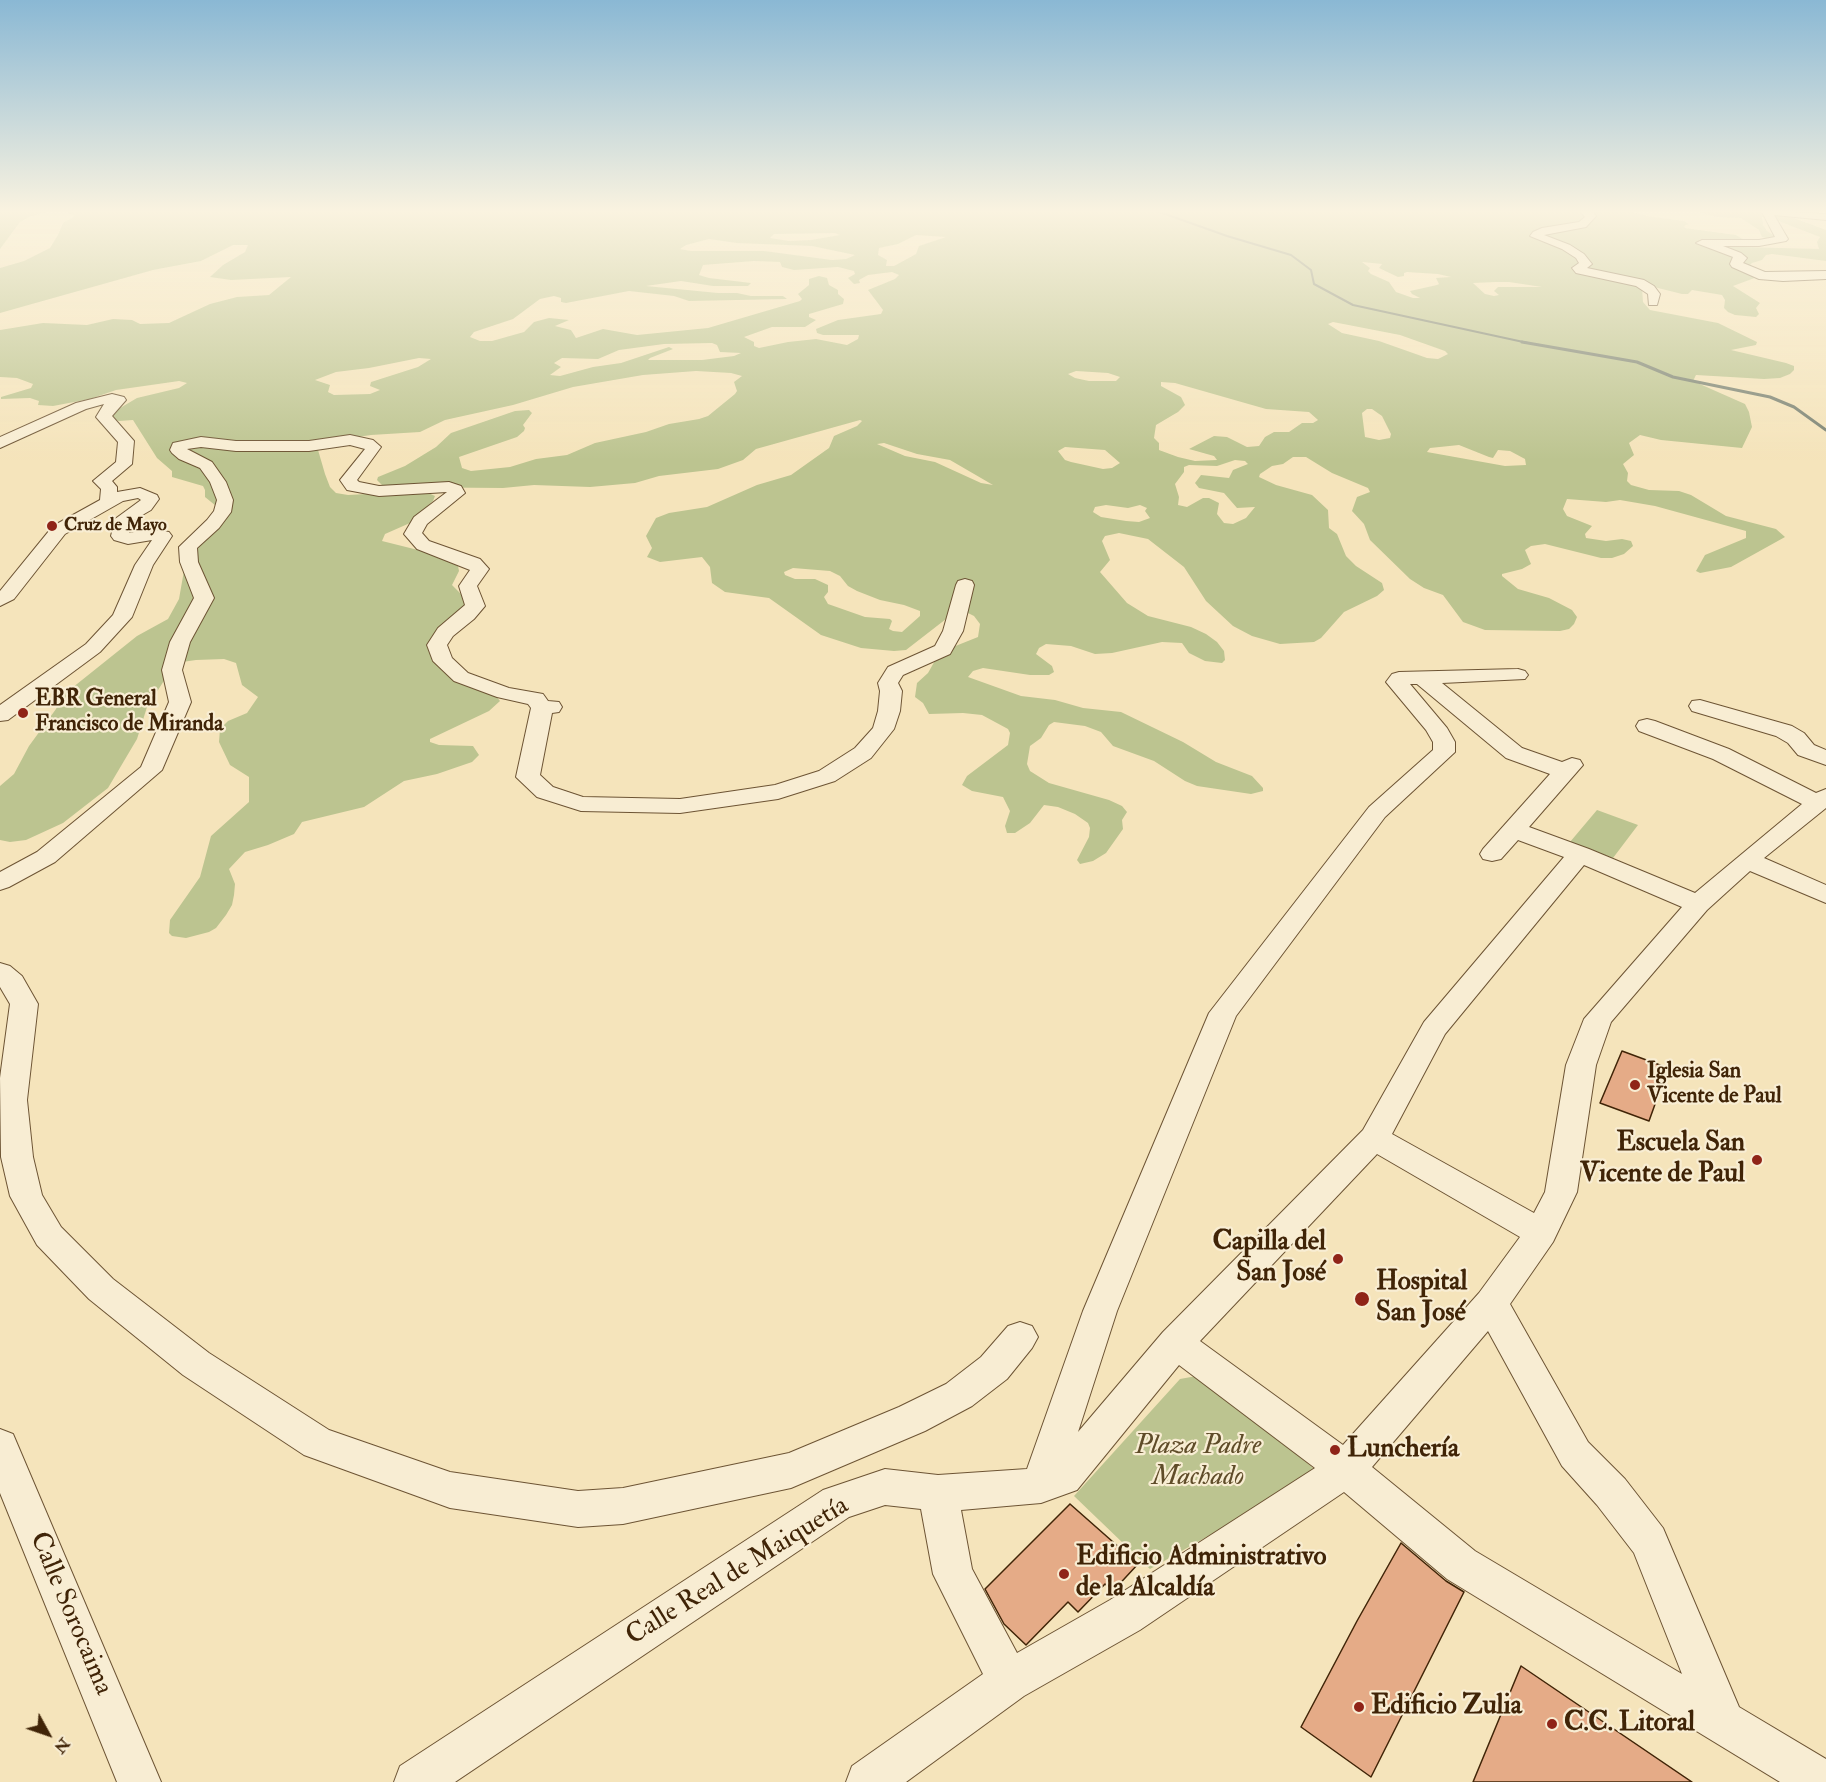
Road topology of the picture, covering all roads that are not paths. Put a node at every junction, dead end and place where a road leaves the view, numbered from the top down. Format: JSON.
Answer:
{"nodes":[{"id":1,"x":1653,"y":293,"type":"edge"},
{"id":2,"x":1653,"y":302,"type":"dead end"},
{"id":3,"x":0,"y":443,"type":"edge"},
{"id":4,"x":108,"y":501,"type":"junction"},
{"id":5,"x":965,"y":585,"type":"dead end"},
{"id":6,"x":0,"y":600,"type":"edge"},
{"id":7,"x":1518,"y":675,"type":"dead end"},
{"id":8,"x":1422,"y":677,"type":"junction"},
{"id":9,"x":1700,"y":706,"type":"dead end"},
{"id":10,"x":0,"y":715,"type":"edge"},
{"id":11,"x":1647,"y":726,"type":"dead end"},
{"id":12,"x":1826,"y":758,"type":"edge"},
{"id":13,"x":1822,"y":799,"type":"edge"},
{"id":14,"x":1514,"y":830,"type":"junction"},
{"id":15,"x":1492,"y":854,"type":"dead end"},
{"id":16,"x":1580,"y":854,"type":"junction"},
{"id":17,"x":1747,"y":860,"type":"junction"},
{"id":18,"x":0,"y":882,"type":"edge"},
{"id":19,"x":1826,"y":895,"type":"edge"},
{"id":20,"x":1698,"y":904,"type":"junction"},
{"id":21,"x":0,"y":972,"type":"edge"},
{"id":22,"x":1374,"y":1138,"type":"junction"},
{"id":23,"x":1541,"y":1233,"type":"junction"},
{"id":24,"x":1491,"y":1303,"type":"junction"},
{"id":25,"x":1020,"y":1337,"type":"dead end"},
{"id":26,"x":1176,"y":1343,"type":"junction"},
{"id":27,"x":0,"y":1446,"type":"edge"},
{"id":28,"x":1347,"y":1469,"type":"junction"},
{"id":29,"x":1041,"y":1485,"type":"junction"},
{"id":30,"x":938,"y":1493,"type":"junction"},
{"id":31,"x":1009,"y":1681,"type":"junction"},
{"id":32,"x":1723,"y":1722,"type":"junction"},
{"id":33,"x":139,"y":1782,"type":"edge"},
{"id":34,"x":416,"y":1782,"type":"edge"},
{"id":35,"x":868,"y":1782,"type":"edge"},
{"id":36,"x":1822,"y":1782,"type":"edge"}],
"edges":[{"from":1,"to":2,"type":"street"},
{"from":3,"to":4,"type":"street"},
{"from":4,"to":6,"type":"street"},
{"from":4,"to":10,"type":"street"},
{"from":5,"to":18,"type":"street"},
{"from":7,"to":8,"type":"street"},
{"from":8,"to":14,"type":"street"},
{"from":8,"to":29,"type":"street"},
{"from":9,"to":12,"type":"street"},
{"from":11,"to":13,"type":"street"},
{"from":13,"to":17,"type":"street"},
{"from":14,"to":15,"type":"street"},
{"from":14,"to":16,"type":"street"},
{"from":16,"to":20,"type":"street"},
{"from":16,"to":22,"type":"street","name":"Calle Real de Maiquetía"},
{"from":17,"to":19,"type":"street"},
{"from":17,"to":20,"type":"street"},
{"from":20,"to":23,"type":"street"},
{"from":21,"to":25,"type":"street"},
{"from":22,"to":23,"type":"street"},
{"from":22,"to":26,"type":"street","name":"Calle Real de Maiquetía"},
{"from":23,"to":24,"type":"street"},
{"from":24,"to":28,"type":"street"},
{"from":24,"to":32,"type":"street"},
{"from":26,"to":28,"type":"street"},
{"from":26,"to":29,"type":"street","name":"Calle Real de Maiquetía"},
{"from":27,"to":33,"type":"street","name":"Calle Sorocaima"},
{"from":28,"to":31,"type":"street"},
{"from":28,"to":32,"type":"street"},
{"from":29,"to":30,"type":"street","name":"Calle Real de Maiquetía"},
{"from":30,"to":31,"type":"street"},
{"from":30,"to":34,"type":"street","name":"Calle Real de Maiquetía"},
{"from":31,"to":35,"type":"street"},
{"from":32,"to":36,"type":"street"}]}
